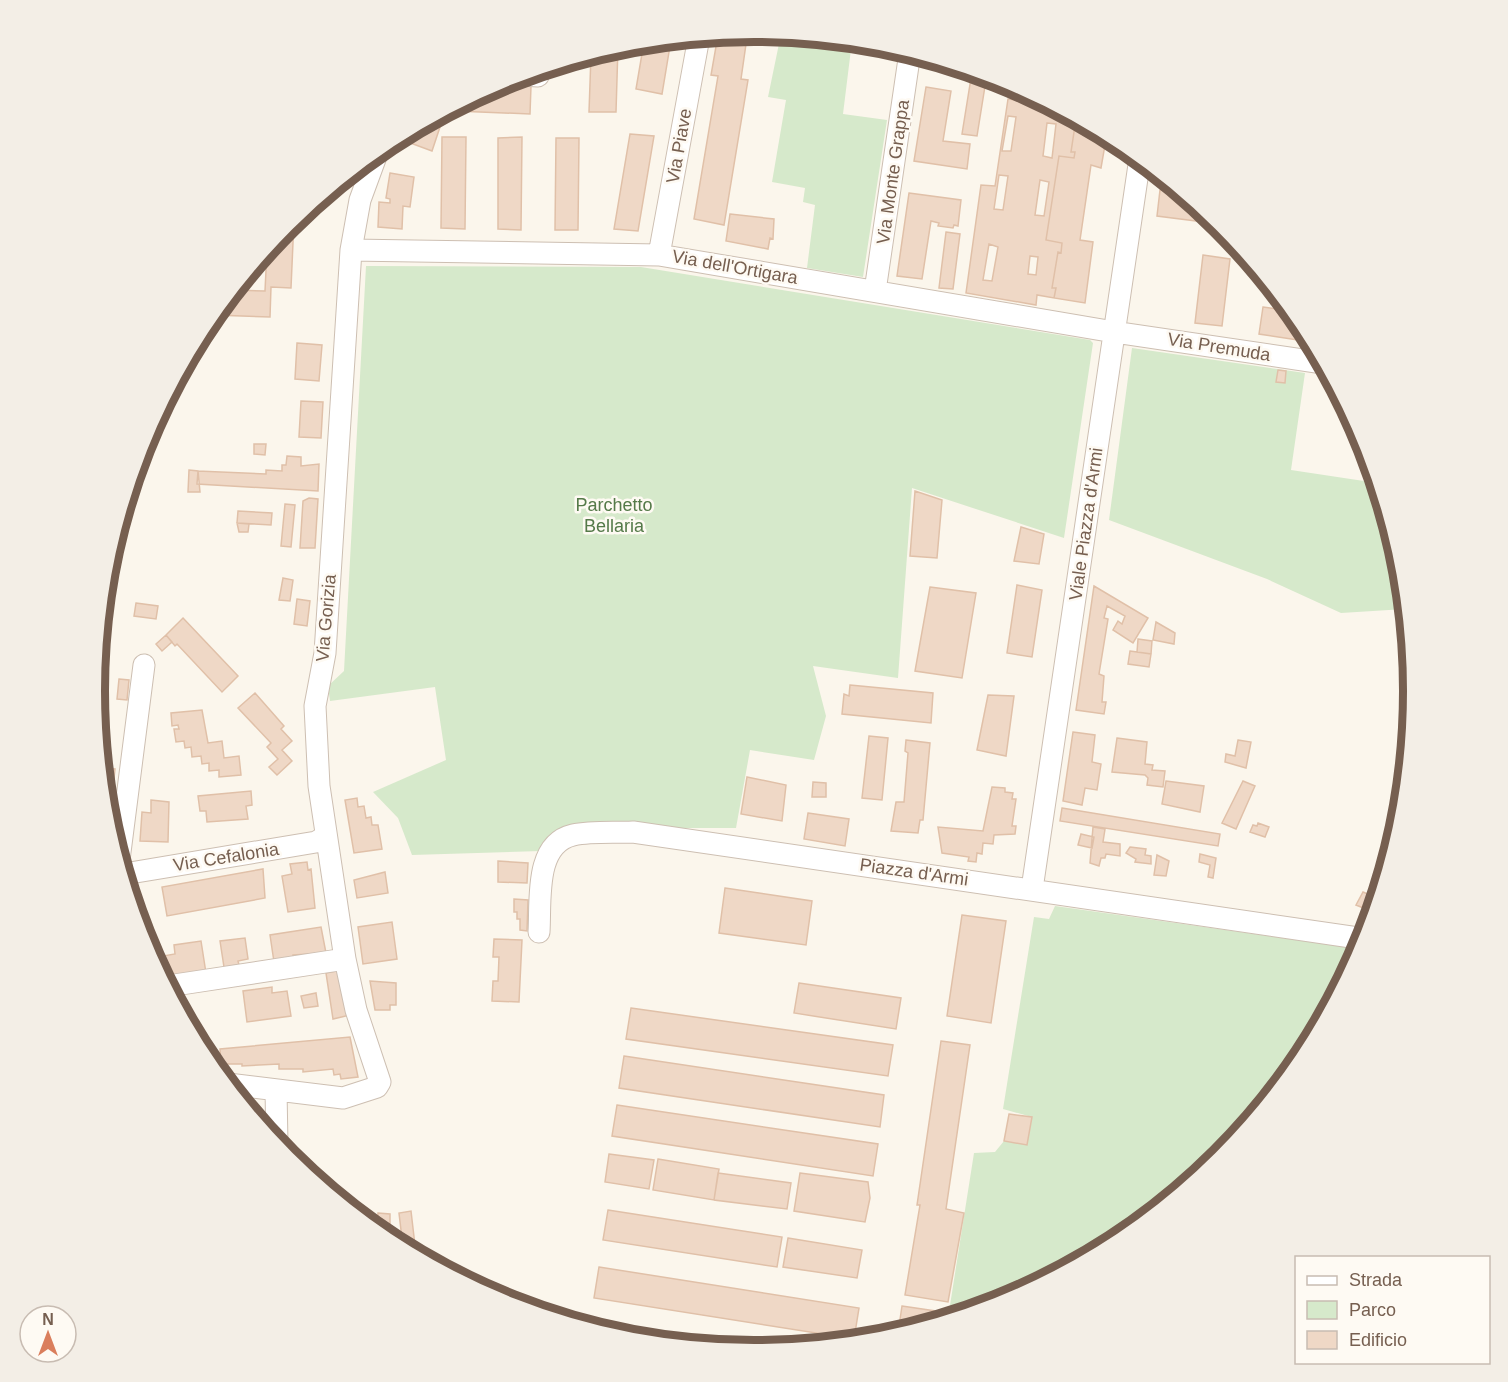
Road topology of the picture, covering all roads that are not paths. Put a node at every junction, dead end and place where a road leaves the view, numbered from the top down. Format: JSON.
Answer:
{"nodes":[{"id":1,"x":698,"y":45,"type":"edge"},
{"id":2,"x":909,"y":61,"type":"edge"},
{"id":3,"x":372,"y":166,"type":"edge"},
{"id":4,"x":1143,"y":171,"type":"edge"},
{"id":5,"x":351,"y":250,"type":"junction"},
{"id":6,"x":659,"y":255,"type":"junction"},
{"id":7,"x":876,"y":291,"type":"junction"},
{"id":8,"x":1114,"y":332,"type":"junction"},
{"id":9,"x":1313,"y":361,"type":"edge"},
{"id":10,"x":144,"y":665,"type":"dead end"},
{"id":11,"x":326,"y":836,"type":"junction"},
{"id":12,"x":122,"y":838,"type":"edge"},
{"id":13,"x":131,"y":873,"type":"edge"},
{"id":14,"x":1032,"y":889,"type":"junction"},
{"id":15,"x":539,"y":932,"type":"dead end"},
{"id":16,"x":1355,"y":937,"type":"edge"},
{"id":17,"x":345,"y":959,"type":"junction"},
{"id":18,"x":176,"y":985,"type":"edge"},
{"id":19,"x":238,"y":1085,"type":"edge"},
{"id":20,"x":276,"y":1090,"type":"junction"},
{"id":21,"x":277,"y":1130,"type":"edge"}],
"edges":[{"from":1,"to":6,"type":"street","name":"Via Piave"},
{"from":2,"to":7,"type":"street","name":"Via Monte Grappa"},
{"from":3,"to":5,"type":"street","name":"Via Gorizia"},
{"from":4,"to":8,"type":"street","name":"Viale Piazza d'Armi"},
{"from":5,"to":6,"type":"street","name":"Via dell'Ortigara"},
{"from":5,"to":11,"type":"street","name":"Via Gorizia"},
{"from":6,"to":7,"type":"street","name":"Via dell'Ortigara"},
{"from":7,"to":8,"type":"street","name":"Via dell'Ortigara"},
{"from":8,"to":9,"type":"street","name":"Via Premuda"},
{"from":8,"to":14,"type":"street","name":"Viale Piazza d'Armi"},
{"from":10,"to":12,"type":"street"},
{"from":11,"to":13,"type":"street","name":"Via Cefalonia"},
{"from":11,"to":17,"type":"street","name":"Via Gorizia"},
{"from":14,"to":15,"type":"street","name":"Piazza d'Armi"},
{"from":14,"to":16,"type":"street","name":"Piazza d'Armi"},
{"from":17,"to":18,"type":"street"},
{"from":17,"to":20,"type":"street","name":"Via Gorizia"},
{"from":19,"to":20,"type":"street"},
{"from":20,"to":21,"type":"street"}]}
